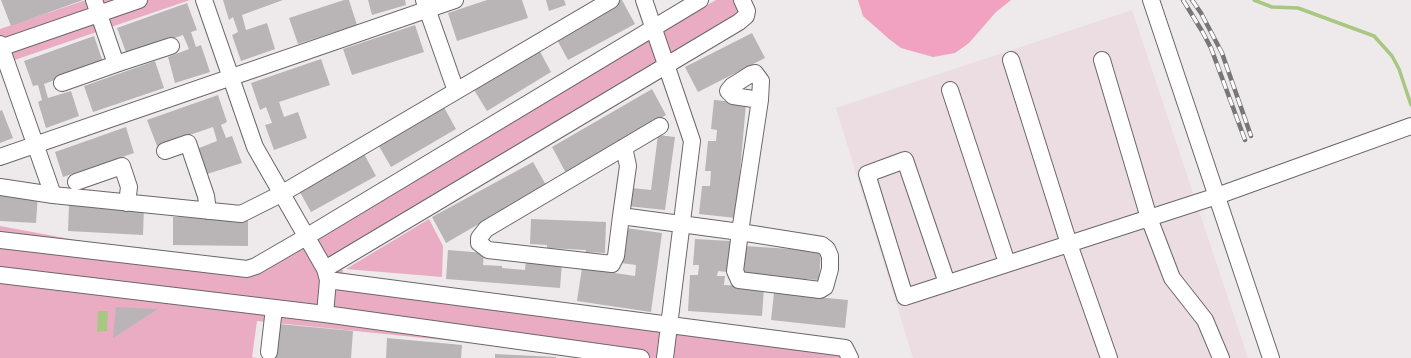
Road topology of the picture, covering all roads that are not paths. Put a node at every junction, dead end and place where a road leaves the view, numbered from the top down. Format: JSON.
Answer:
{"nodes":[{"id":1,"x":139,"y":0,"type":"edge"},
{"id":2,"x":204,"y":0,"type":"edge"},
{"id":3,"x":455,"y":0,"type":"edge"},
{"id":4,"x":611,"y":0,"type":"edge"},
{"id":5,"x":644,"y":0,"type":"edge"},
{"id":6,"x":700,"y":0,"type":"edge"},
{"id":7,"x":742,"y":0,"type":"edge"},
{"id":8,"x":1151,"y":0,"type":"edge"},
{"id":9,"x":426,"y":5,"type":"edge"},
{"id":10,"x":96,"y":7,"type":"edge"},
{"id":11,"x":654,"y":27,"type":"junction"},
{"id":12,"x":171,"y":46,"type":"dead end"},
{"id":13,"x":0,"y":47,"type":"edge"},
{"id":14,"x":1011,"y":60,"type":"dead end"},
{"id":15,"x":1102,"y":60,"type":"dead end"},
{"id":16,"x":116,"y":64,"type":"junction"},
{"id":17,"x":667,"y":64,"type":"junction"},
{"id":18,"x":231,"y":77,"type":"junction"},
{"id":19,"x":62,"y":83,"type":"dead end"},
{"id":20,"x":950,"y":90,"type":"dead end"},
{"id":21,"x":456,"y":91,"type":"junction"},
{"id":22,"x":760,"y":100,"type":"dead end"},
{"id":23,"x":660,"y":126,"type":"dead end"},
{"id":24,"x":1411,"y":126,"type":"edge"},
{"id":25,"x":36,"y":144,"type":"junction"},
{"id":26,"x":624,"y":147,"type":"junction"},
{"id":27,"x":165,"y":151,"type":"dead end"},
{"id":28,"x":0,"y":157,"type":"edge"},
{"id":29,"x":76,"y":182,"type":"dead end"},
{"id":30,"x":0,"y":187,"type":"edge"},
{"id":31,"x":281,"y":194,"type":"junction"},
{"id":32,"x":54,"y":195,"type":"junction"},
{"id":33,"x":1217,"y":196,"type":"junction"},
{"id":34,"x":127,"y":203,"type":"junction"},
{"id":35,"x":208,"y":211,"type":"junction"},
{"id":36,"x":620,"y":216,"type":"junction"},
{"id":37,"x":1149,"y":218,"type":"junction"},
{"id":38,"x":682,"y":224,"type":"junction"},
{"id":39,"x":740,"y":232,"type":"junction"},
{"id":40,"x":306,"y":237,"type":"junction"},
{"id":41,"x":0,"y":240,"type":"edge"},
{"id":42,"x":1068,"y":244,"type":"junction"},
{"id":43,"x":1007,"y":264,"type":"junction"},
{"id":44,"x":327,"y":274,"type":"junction"},
{"id":45,"x":0,"y":275,"type":"edge"},
{"id":46,"x":947,"y":283,"type":"junction"},
{"id":47,"x":274,"y":308,"type":"junction"},
{"id":48,"x":325,"y":314,"type":"junction"},
{"id":49,"x":669,"y":324,"type":"junction"},
{"id":50,"x":269,"y":352,"type":"dead end"},
{"id":51,"x":642,"y":358,"type":"edge"},
{"id":52,"x":665,"y":358,"type":"edge"},
{"id":53,"x":850,"y":358,"type":"edge"},
{"id":54,"x":1109,"y":358,"type":"edge"},
{"id":55,"x":1221,"y":358,"type":"edge"},
{"id":56,"x":1271,"y":358,"type":"edge"}],
"edges":[{"from":1,"to":10,"type":"street"},
{"from":2,"to":18,"type":"street"},
{"from":3,"to":9,"type":"street"},
{"from":4,"to":21,"type":"street"},
{"from":5,"to":11,"type":"street"},
{"from":6,"to":11,"type":"street"},
{"from":7,"to":17,"type":"street"},
{"from":8,"to":33,"type":"street"},
{"from":9,"to":18,"type":"street"},
{"from":9,"to":21,"type":"street"},
{"from":10,"to":13,"type":"street"},
{"from":10,"to":16,"type":"street"},
{"from":11,"to":17,"type":"street"},
{"from":11,"to":40,"type":"street"},
{"from":12,"to":16,"type":"street"},
{"from":13,"to":25,"type":"street"},
{"from":14,"to":42,"type":"street"},
{"from":15,"to":37,"type":"street"},
{"from":16,"to":19,"type":"street"},
{"from":17,"to":38,"type":"street"},
{"from":17,"to":44,"type":"street"},
{"from":18,"to":25,"type":"street"},
{"from":18,"to":31,"type":"street"},
{"from":20,"to":43,"type":"street"},
{"from":21,"to":31,"type":"street"},
{"from":22,"to":39,"type":"street"},
{"from":23,"to":26,"type":"street"},
{"from":24,"to":33,"type":"street"},
{"from":25,"to":28,"type":"street"},
{"from":25,"to":32,"type":"street"},
{"from":26,"to":36,"type":"street"},
{"from":26,"to":36,"type":"street"},
{"from":27,"to":35,"type":"street"},
{"from":29,"to":34,"type":"street"},
{"from":30,"to":32,"type":"street"},
{"from":31,"to":35,"type":"street"},
{"from":31,"to":40,"type":"street"},
{"from":32,"to":34,"type":"street"},
{"from":33,"to":37,"type":"street"},
{"from":33,"to":56,"type":"street"},
{"from":34,"to":35,"type":"street"},
{"from":36,"to":38,"type":"street"},
{"from":37,"to":42,"type":"street"},
{"from":37,"to":55,"type":"street"},
{"from":38,"to":39,"type":"street"},
{"from":38,"to":49,"type":"street"},
{"from":39,"to":39,"type":"street"},
{"from":40,"to":41,"type":"street"},
{"from":40,"to":44,"type":"street"},
{"from":42,"to":43,"type":"street"},
{"from":42,"to":54,"type":"street"},
{"from":43,"to":46,"type":"street"},
{"from":44,"to":48,"type":"street"},
{"from":44,"to":49,"type":"street"},
{"from":45,"to":47,"type":"street"},
{"from":46,"to":46,"type":"street"},
{"from":47,"to":48,"type":"street"},
{"from":47,"to":50,"type":"street"},
{"from":48,"to":51,"type":"street"},
{"from":49,"to":52,"type":"street"},
{"from":49,"to":53,"type":"street"}]}
